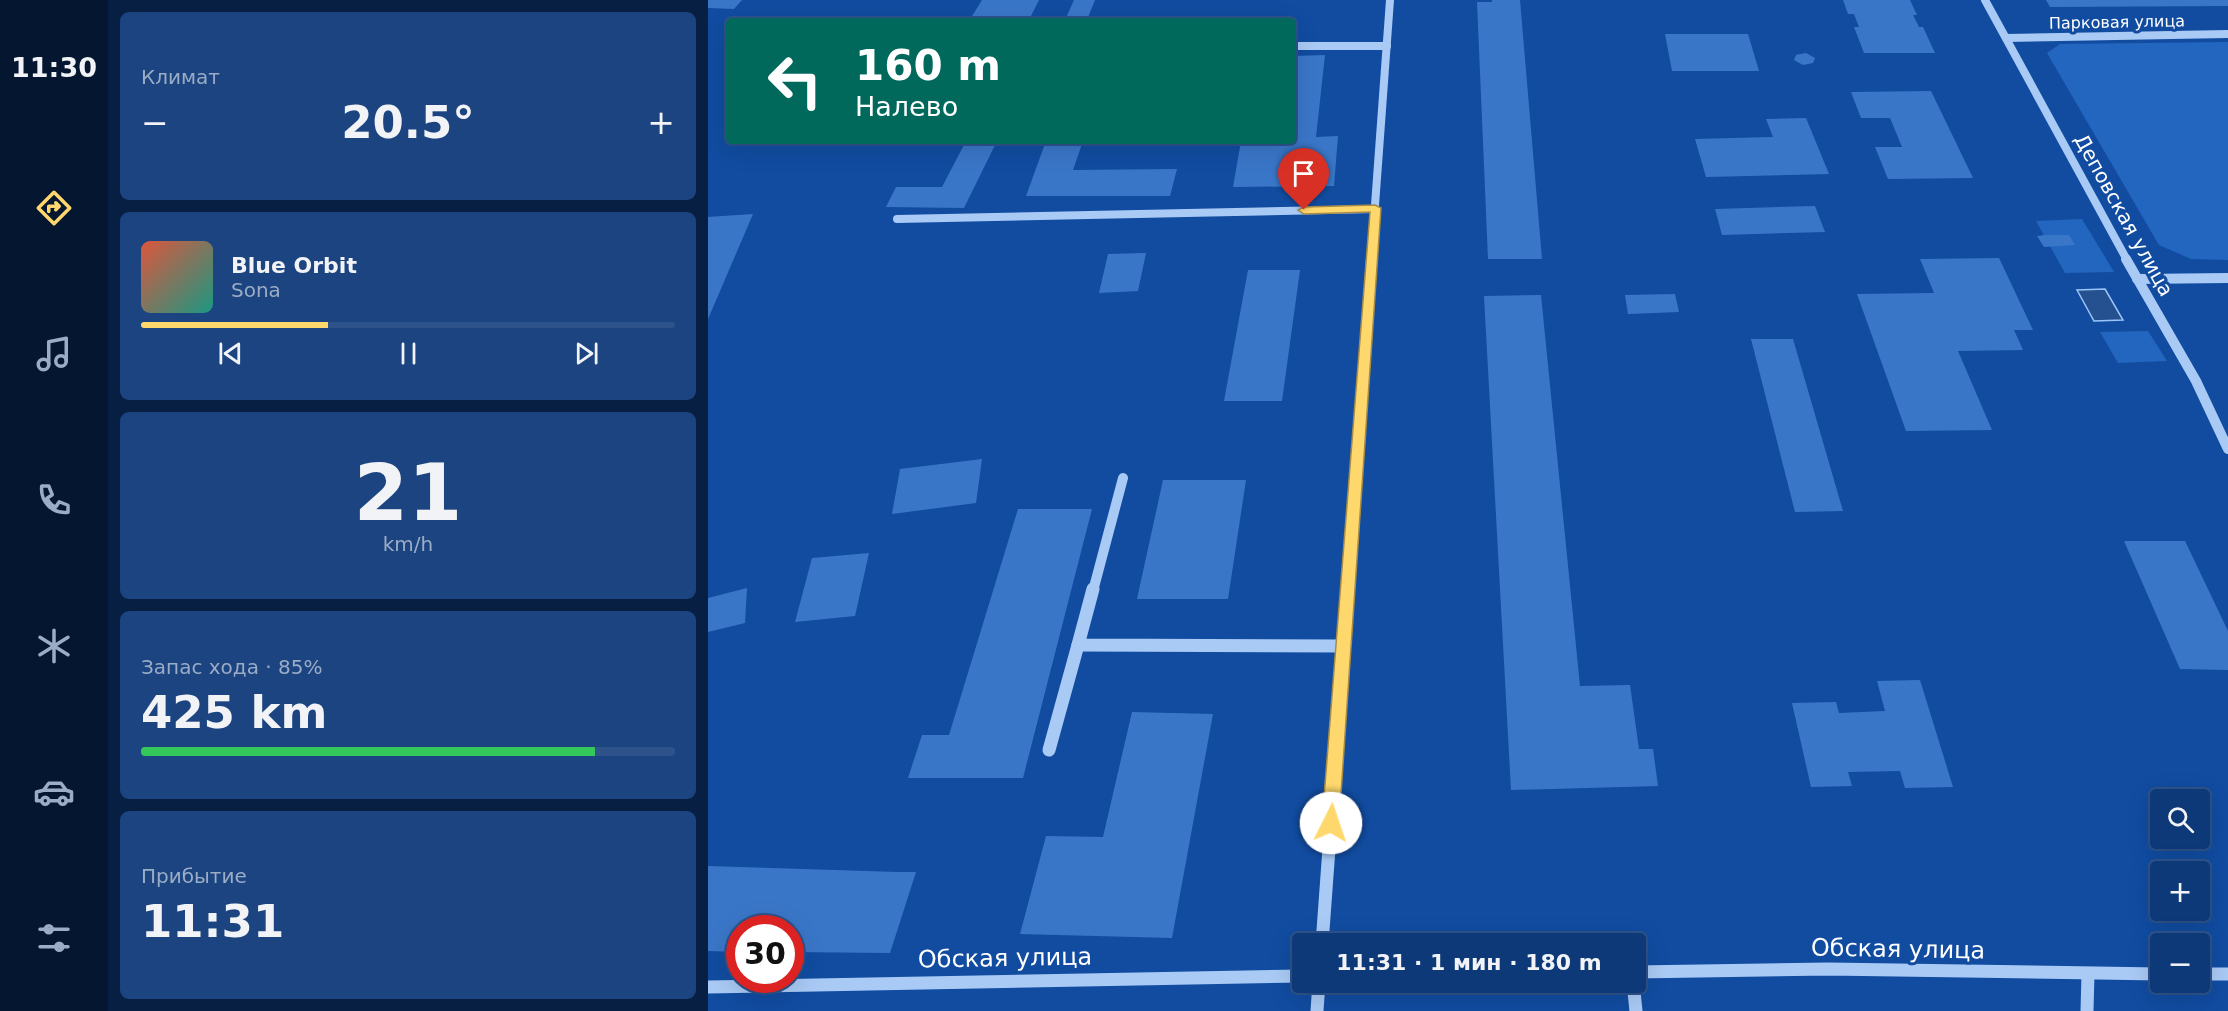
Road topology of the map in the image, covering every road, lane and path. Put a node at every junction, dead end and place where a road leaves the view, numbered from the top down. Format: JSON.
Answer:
{"nodes":[{"id":1,"x":1390,"y":0,"type":"edge"},
{"id":2,"x":1984,"y":0,"type":"edge"},
{"id":3,"x":2228,"y":34,"type":"edge"},
{"id":4,"x":2006,"y":38,"type":"junction"},
{"id":5,"x":1296,"y":46,"type":"edge"},
{"id":6,"x":1387,"y":46,"type":"junction"},
{"id":7,"x":1375,"y":208,"type":"junction"},
{"id":8,"x":897,"y":219,"type":"dead end"},
{"id":9,"x":2228,"y":278,"type":"edge"},
{"id":10,"x":2138,"y":279,"type":"junction"},
{"id":11,"x":2228,"y":449,"type":"edge"},
{"id":12,"x":1123,"y":478,"type":"dead end"},
{"id":13,"x":1078,"y":645,"type":"junction"},
{"id":14,"x":1343,"y":646,"type":"junction"},
{"id":15,"x":1049,"y":750,"type":"dead end"},
{"id":16,"x":1323,"y":933,"type":"edge"},
{"id":17,"x":1646,"y":972,"type":"edge"},
{"id":18,"x":2088,"y":974,"type":"junction"},
{"id":19,"x":2150,"y":974,"type":"edge"},
{"id":20,"x":2210,"y":974,"type":"edge"},
{"id":21,"x":2228,"y":974,"type":"edge"},
{"id":22,"x":1292,"y":976,"type":"edge"},
{"id":23,"x":708,"y":987,"type":"edge"},
{"id":24,"x":1318,"y":993,"type":"edge"},
{"id":25,"x":1634,"y":993,"type":"edge"},
{"id":26,"x":1317,"y":1011,"type":"edge"},
{"id":27,"x":1636,"y":1011,"type":"edge"},
{"id":28,"x":2087,"y":1011,"type":"edge"}],
"edges":[{"from":1,"to":6,"type":"street"},
{"from":2,"to":4,"type":"street","name":"Деповская улица"},
{"from":3,"to":4,"type":"street","name":"Парковая улица"},
{"from":4,"to":10,"type":"street","name":"Деповская улица"},
{"from":5,"to":6,"type":"street"},
{"from":6,"to":7,"type":"street"},
{"from":7,"to":8,"type":"street"},
{"from":7,"to":14,"type":"street"},
{"from":9,"to":10,"type":"street"},
{"from":10,"to":11,"type":"street","name":"Деповская улица"},
{"from":12,"to":13,"type":"street"},
{"from":13,"to":14,"type":"street"},
{"from":13,"to":15,"type":"street"},
{"from":14,"to":16,"type":"street"},
{"from":17,"to":18,"type":"street","name":"Обская улица"},
{"from":18,"to":19,"type":"street","name":"Обская улица"},
{"from":18,"to":28,"type":"street"},
{"from":20,"to":21,"type":"street"},
{"from":22,"to":23,"type":"street","name":"Обская улица"},
{"from":24,"to":26,"type":"street"},
{"from":25,"to":27,"type":"street"}]}
